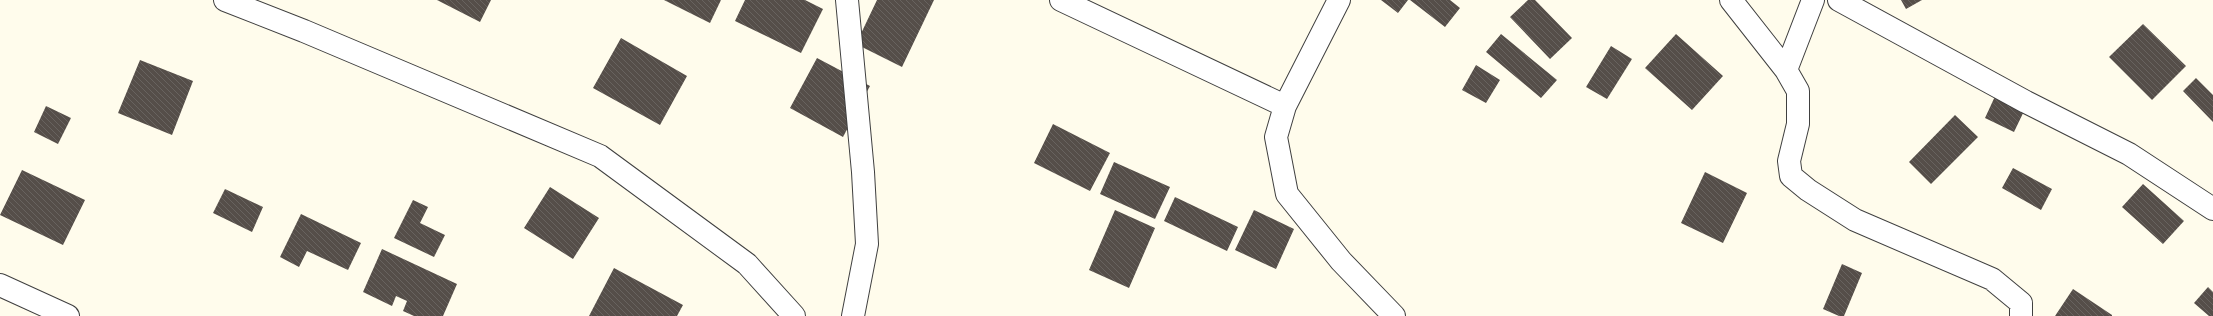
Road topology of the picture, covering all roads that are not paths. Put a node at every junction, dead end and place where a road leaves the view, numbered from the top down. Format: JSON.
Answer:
{"nodes":[{"id":1,"x":225,"y":0,"type":"edge"},
{"id":2,"x":847,"y":0,"type":"edge"},
{"id":3,"x":1061,"y":0,"type":"edge"},
{"id":4,"x":1339,"y":0,"type":"edge"},
{"id":5,"x":1731,"y":0,"type":"edge"},
{"id":6,"x":1813,"y":0,"type":"edge"},
{"id":7,"x":1839,"y":0,"type":"edge"},
{"id":8,"x":1786,"y":70,"type":"junction"},
{"id":9,"x":1285,"y":106,"type":"junction"},
{"id":10,"x":2213,"y":209,"type":"edge"},
{"id":11,"x":0,"y":285,"type":"edge"},
{"id":12,"x":68,"y":316,"type":"edge"},
{"id":13,"x":794,"y":316,"type":"edge"},
{"id":14,"x":853,"y":316,"type":"edge"},
{"id":15,"x":1394,"y":316,"type":"edge"},
{"id":16,"x":2021,"y":316,"type":"edge"}],
"edges":[{"from":1,"to":13,"type":"street"},
{"from":2,"to":14,"type":"street"},
{"from":3,"to":9,"type":"street"},
{"from":4,"to":9,"type":"street"},
{"from":5,"to":8,"type":"street"},
{"from":6,"to":8,"type":"street"},
{"from":7,"to":10,"type":"street"},
{"from":8,"to":16,"type":"street"},
{"from":9,"to":15,"type":"street"},
{"from":11,"to":12,"type":"street"}]}
